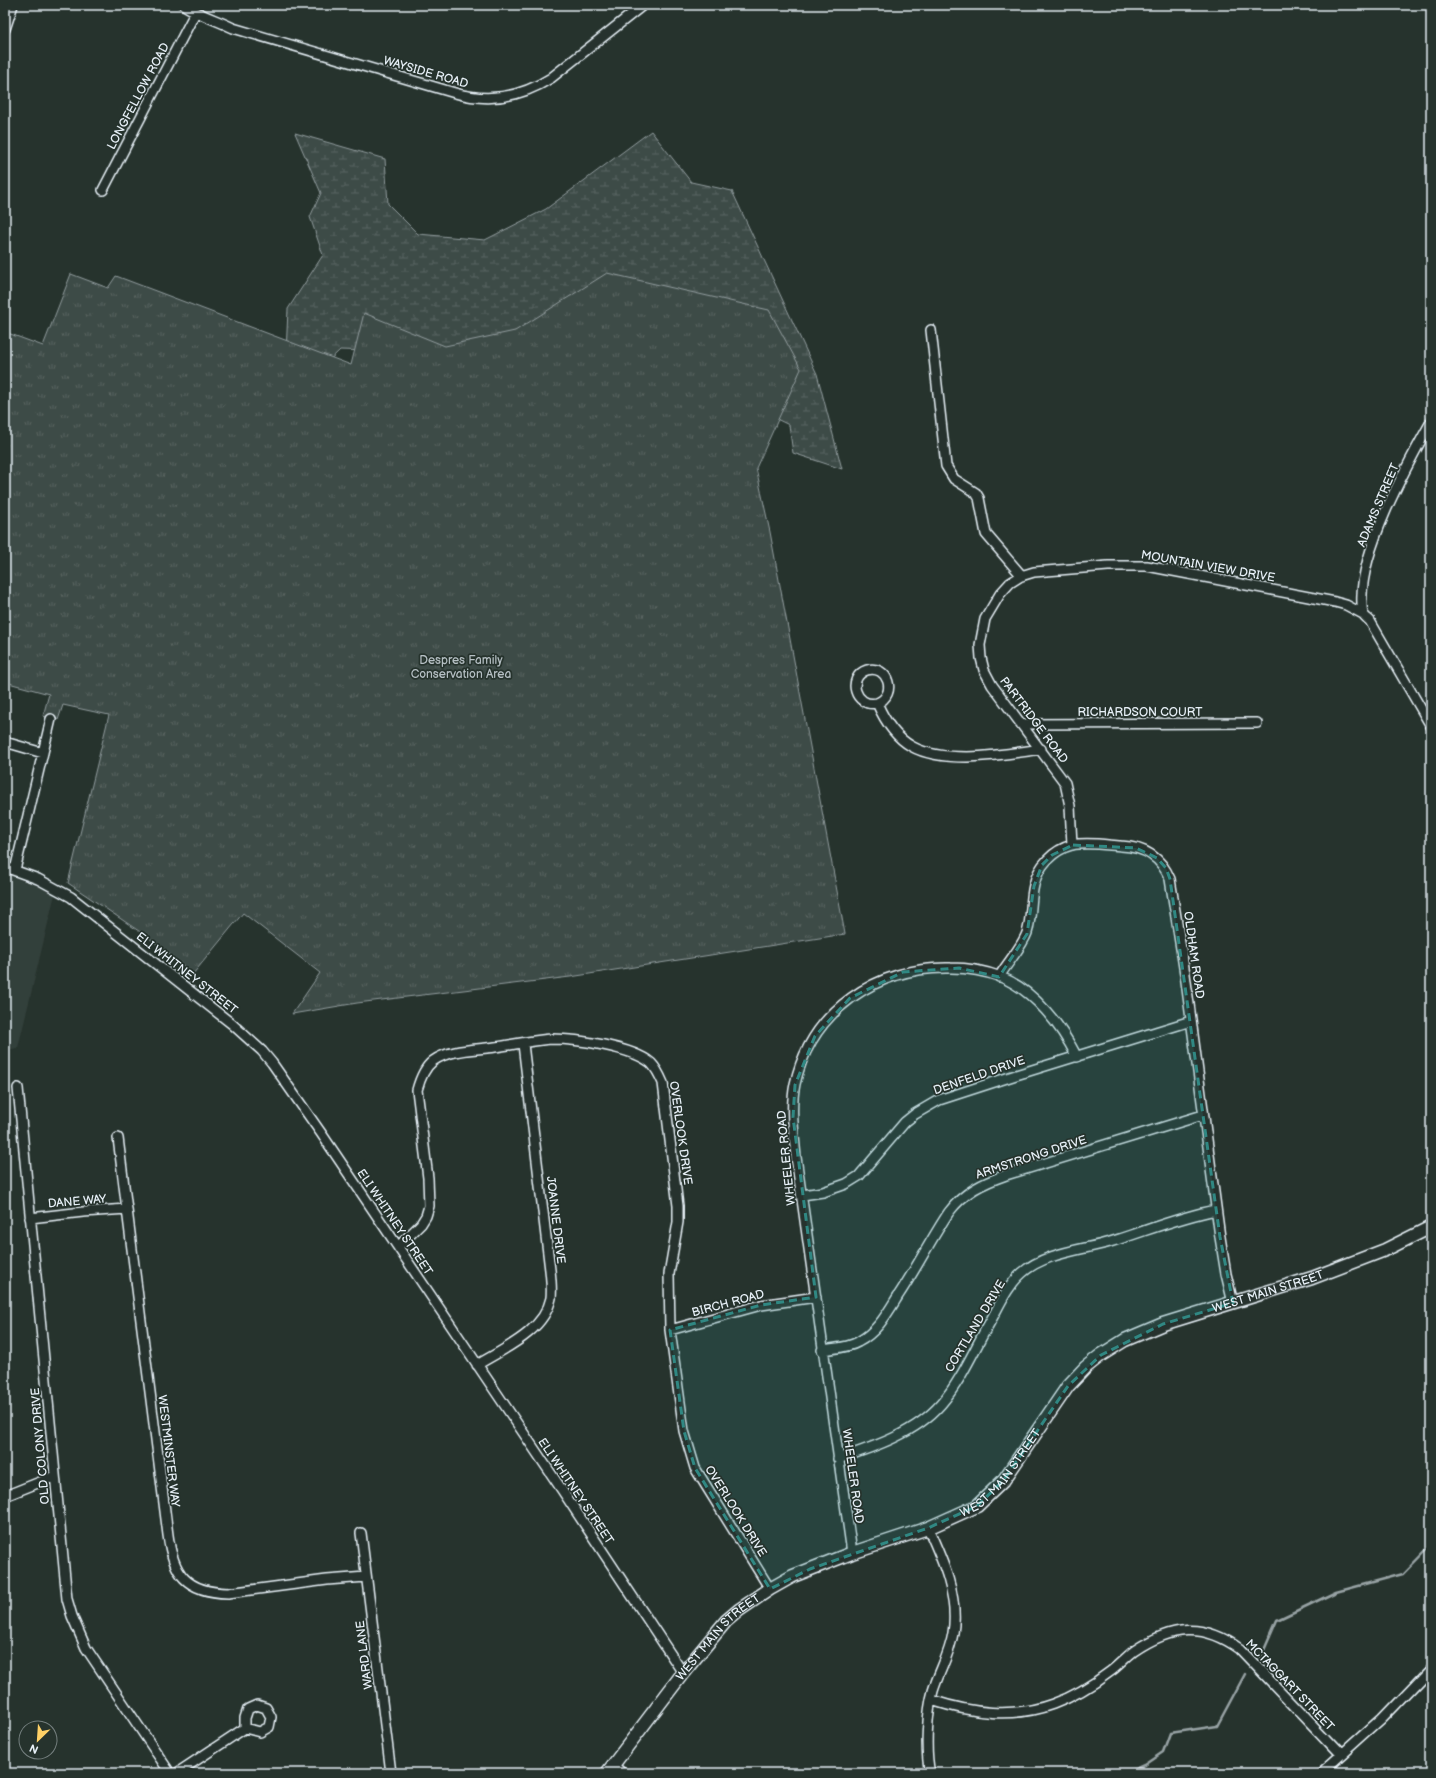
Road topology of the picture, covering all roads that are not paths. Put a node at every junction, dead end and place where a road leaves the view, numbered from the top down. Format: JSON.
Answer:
{"nodes":[{"id":1,"x":13,"y":5,"type":"edge"},
{"id":2,"x":184,"y":5,"type":"edge"},
{"id":3,"x":643,"y":5,"type":"edge"},
{"id":4,"x":195,"y":13,"type":"junction"},
{"id":5,"x":5,"y":29,"type":"edge"},
{"id":6,"x":103,"y":190,"type":"dead end"},
{"id":7,"x":931,"y":330,"type":"dead end"},
{"id":8,"x":1431,"y":422,"type":"edge"},
{"id":9,"x":1022,"y":576,"type":"junction"},
{"id":10,"x":1363,"y":614,"type":"junction"},
{"id":11,"x":877,"y":703,"type":"dead end"},
{"id":12,"x":51,"y":719,"type":"dead end"},
{"id":13,"x":1258,"y":723,"type":"dead end"},
{"id":14,"x":1022,"y":724,"type":"junction"},
{"id":15,"x":1431,"y":726,"type":"edge"},
{"id":16,"x":5,"y":742,"type":"edge"},
{"id":17,"x":1041,"y":749,"type":"junction"},
{"id":18,"x":43,"y":753,"type":"junction"},
{"id":19,"x":1072,"y":845,"type":"junction"},
{"id":20,"x":5,"y":867,"type":"edge"},
{"id":21,"x":15,"y":870,"type":"junction"},
{"id":22,"x":999,"y":977,"type":"junction"},
{"id":23,"x":1191,"y":1021,"type":"junction"},
{"id":24,"x":523,"y":1044,"type":"junction"},
{"id":25,"x":1077,"y":1056,"type":"junction"},
{"id":26,"x":18,"y":1088,"type":"dead end"},
{"id":27,"x":1203,"y":1116,"type":"junction"},
{"id":28,"x":118,"y":1138,"type":"dead end"},
{"id":29,"x":802,"y":1195,"type":"junction"},
{"id":30,"x":127,"y":1210,"type":"junction"},
{"id":31,"x":1216,"y":1210,"type":"junction"},
{"id":32,"x":30,"y":1218,"type":"junction"},
{"id":33,"x":1431,"y":1227,"type":"edge"},
{"id":34,"x":398,"y":1247,"type":"junction"},
{"id":35,"x":816,"y":1297,"type":"junction"},
{"id":36,"x":1233,"y":1303,"type":"junction"},
{"id":37,"x":670,"y":1330,"type":"junction"},
{"id":38,"x":822,"y":1350,"type":"junction"},
{"id":39,"x":477,"y":1365,"type":"junction"},
{"id":40,"x":838,"y":1459,"type":"junction"},
{"id":41,"x":55,"y":1476,"type":"junction"},
{"id":42,"x":5,"y":1496,"type":"edge"},
{"id":43,"x":928,"y":1528,"type":"junction"},
{"id":44,"x":361,"y":1533,"type":"dead end"},
{"id":45,"x":852,"y":1553,"type":"junction"},
{"id":46,"x":366,"y":1577,"type":"junction"},
{"id":47,"x":770,"y":1589,"type":"junction"},
{"id":48,"x":1431,"y":1668,"type":"edge"},
{"id":49,"x":683,"y":1673,"type":"junction"},
{"id":50,"x":931,"y":1700,"type":"junction"},
{"id":51,"x":245,"y":1728,"type":"dead end"},
{"id":52,"x":1341,"y":1755,"type":"junction"},
{"id":53,"x":614,"y":1770,"type":"edge"},
{"id":54,"x":170,"y":1773,"type":"edge"},
{"id":55,"x":177,"y":1773,"type":"edge"},
{"id":56,"x":391,"y":1773,"type":"edge"},
{"id":57,"x":930,"y":1773,"type":"edge"},
{"id":58,"x":1322,"y":1773,"type":"edge"}],
"edges":[{"from":1,"to":5,"type":"street"},
{"from":2,"to":4,"type":"street","name":"WAYSIDE ROAD"},
{"from":3,"to":4,"type":"street","name":"WAYSIDE ROAD"},
{"from":4,"to":6,"type":"street","name":"LONGFELLOW ROAD"},
{"from":7,"to":9,"type":"street"},
{"from":8,"to":10,"type":"street","name":"ADAMS STREET"},
{"from":9,"to":10,"type":"street","name":"MOUNTAIN VIEW DRIVE"},
{"from":9,"to":14,"type":"street","name":"PARTRIDGE ROAD"},
{"from":10,"to":15,"type":"street"},
{"from":11,"to":17,"type":"street"},
{"from":12,"to":18,"type":"street"},
{"from":13,"to":14,"type":"street","name":"RICHARDSON COURT"},
{"from":14,"to":17,"type":"street","name":"PARTRIDGE ROAD"},
{"from":16,"to":18,"type":"street"},
{"from":17,"to":19,"type":"street","name":"PARTRIDGE ROAD"},
{"from":18,"to":21,"type":"street"},
{"from":19,"to":22,"type":"street","name":"OLDHAM ROAD"},
{"from":19,"to":23,"type":"street","name":"OLDHAM ROAD"},
{"from":20,"to":21,"type":"street","name":"ELI WHITNEY STREET"},
{"from":21,"to":34,"type":"street","name":"ELI WHITNEY STREET"},
{"from":22,"to":25,"type":"street","name":"WHEELER ROAD"},
{"from":22,"to":29,"type":"street","name":"WHEELER ROAD"},
{"from":23,"to":25,"type":"street","name":"DENFELD DRIVE"},
{"from":23,"to":27,"type":"street","name":"OLDHAM ROAD"},
{"from":24,"to":34,"type":"street","name":"OVERLOOK DRIVE"},
{"from":24,"to":37,"type":"street","name":"OVERLOOK DRIVE"},
{"from":24,"to":39,"type":"street","name":"JOANNE DRIVE"},
{"from":25,"to":29,"type":"street","name":"DENFELD DRIVE"},
{"from":26,"to":32,"type":"street","name":"OLD COLONY DRIVE"},
{"from":27,"to":31,"type":"street","name":"OLDHAM ROAD"},
{"from":27,"to":38,"type":"street","name":"ARMSTRONG DRIVE"},
{"from":28,"to":30,"type":"street","name":"WESTMINSTER WAY"},
{"from":29,"to":35,"type":"street","name":"WHEELER ROAD"},
{"from":30,"to":32,"type":"street","name":"DANE WAY"},
{"from":30,"to":46,"type":"street","name":"WESTMINSTER WAY"},
{"from":31,"to":36,"type":"street","name":"OLDHAM ROAD"},
{"from":31,"to":40,"type":"street","name":"CORTLAND DRIVE"},
{"from":32,"to":41,"type":"street","name":"OLD COLONY DRIVE"},
{"from":33,"to":36,"type":"street","name":"WEST MAIN STREET"},
{"from":34,"to":39,"type":"street","name":"ELI WHITNEY STREET"},
{"from":35,"to":37,"type":"street","name":"BIRCH ROAD"},
{"from":35,"to":38,"type":"street","name":"WHEELER ROAD"},
{"from":36,"to":43,"type":"street","name":"WEST MAIN STREET"},
{"from":37,"to":47,"type":"street","name":"OVERLOOK DRIVE"},
{"from":38,"to":40,"type":"street","name":"WHEELER ROAD"},
{"from":39,"to":49,"type":"street","name":"ELI WHITNEY STREET"},
{"from":40,"to":45,"type":"street","name":"WHEELER ROAD"},
{"from":41,"to":42,"type":"street"},
{"from":41,"to":54,"type":"street","name":"OLD COLONY DRIVE"},
{"from":43,"to":45,"type":"street","name":"WEST MAIN STREET"},
{"from":43,"to":50,"type":"street"},
{"from":44,"to":46,"type":"street","name":"WARD LANE"},
{"from":45,"to":47,"type":"street","name":"WEST MAIN STREET"},
{"from":46,"to":56,"type":"street","name":"WARD LANE"},
{"from":47,"to":49,"type":"street","name":"WEST MAIN STREET"},
{"from":48,"to":52,"type":"street"},
{"from":49,"to":53,"type":"street","name":"WEST MAIN STREET"},
{"from":50,"to":52,"type":"street","name":"MCTAGGART STREET"},
{"from":50,"to":57,"type":"street"},
{"from":51,"to":55,"type":"street"},
{"from":52,"to":58,"type":"street"}]}
